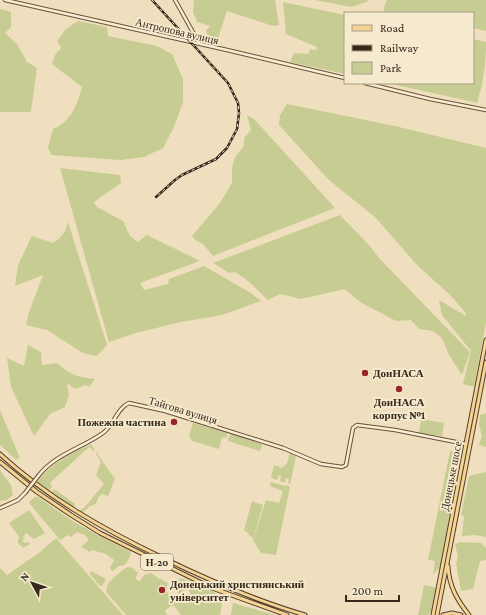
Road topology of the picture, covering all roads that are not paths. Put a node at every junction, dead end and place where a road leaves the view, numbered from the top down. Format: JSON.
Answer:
{"nodes":[{"id":1,"x":5,"y":0,"type":"edge"},
{"id":2,"x":175,"y":0,"type":"edge"},
{"id":3,"x":199,"y":44,"type":"junction"},
{"id":4,"x":344,"y":78,"type":"edge"},
{"id":5,"x":369,"y":84,"type":"edge"},
{"id":6,"x":486,"y":110,"type":"edge"},
{"id":7,"x":486,"y":340,"type":"edge"},
{"id":8,"x":486,"y":362,"type":"edge"},
{"id":9,"x":466,"y":444,"type":"junction"},
{"id":10,"x":0,"y":454,"type":"edge"},
{"id":11,"x":0,"y":462,"type":"edge"},
{"id":12,"x":461,"y":478,"type":"junction"},
{"id":13,"x":0,"y":508,"type":"edge"},
{"id":14,"x":448,"y":560,"type":"junction"},
{"id":15,"x":436,"y":598,"type":"junction"},
{"id":16,"x":440,"y":599,"type":"junction"},
{"id":17,"x":271,"y":604,"type":"junction"},
{"id":18,"x":435,"y":604,"type":"junction"},
{"id":19,"x":439,"y":604,"type":"junction"},
{"id":20,"x":269,"y":609,"type":"junction"},
{"id":21,"x":287,"y":615,"type":"edge"},
{"id":22,"x":305,"y":615,"type":"edge"},
{"id":23,"x":430,"y":615,"type":"edge"},
{"id":24,"x":433,"y":615,"type":"edge"},
{"id":25,"x":437,"y":615,"type":"edge"},
{"id":26,"x":443,"y":615,"type":"edge"},
{"id":27,"x":460,"y":615,"type":"edge"},
{"id":28,"x":469,"y":615,"type":"edge"}],
"edges":[{"from":1,"to":3,"type":"street","name":"Антропова вулиця"},
{"from":2,"to":3,"type":"street"},
{"from":3,"to":4,"type":"street","name":"Антропова вулиця"},
{"from":5,"to":6,"type":"street"},
{"from":7,"to":9,"type":"main road","name":"Донецьке шосе"},
{"from":8,"to":12,"type":"main road","name":"Донецьке шосе"},
{"from":9,"to":12,"type":"main road","name":"Донецьке шосе"},
{"from":9,"to":13,"type":"street","name":"Тайгова вулиця","bridge":true},
{"from":10,"to":17,"type":"main road","number":"Н-20"},
{"from":11,"to":20,"type":"main road","number":"Н-20"},
{"from":12,"to":14,"type":"main road","name":"Донецьке шосе"},
{"from":12,"to":15,"type":"main road","name":"Донецьке шосе"},
{"from":14,"to":16,"type":"main road","name":"Донецьке шосе"},
{"from":14,"to":28,"type":"main road"},
{"from":15,"to":16,"type":"main road"},
{"from":15,"to":18,"type":"main road","name":"Донецьке шосе"},
{"from":16,"to":19,"type":"main road","name":"Донецьке шосе"},
{"from":17,"to":20,"type":"main road"},
{"from":17,"to":22,"type":"main road","number":"Н-20"},
{"from":18,"to":19,"type":"main road"},
{"from":18,"to":23,"type":"main road"},
{"from":18,"to":24,"type":"main road","name":"Донецьке шосе"},
{"from":19,"to":25,"type":"main road","name":"Донецьке шосе"},
{"from":20,"to":21,"type":"main road","number":"Н-20"},
{"from":26,"to":27,"type":"main road"}]}
